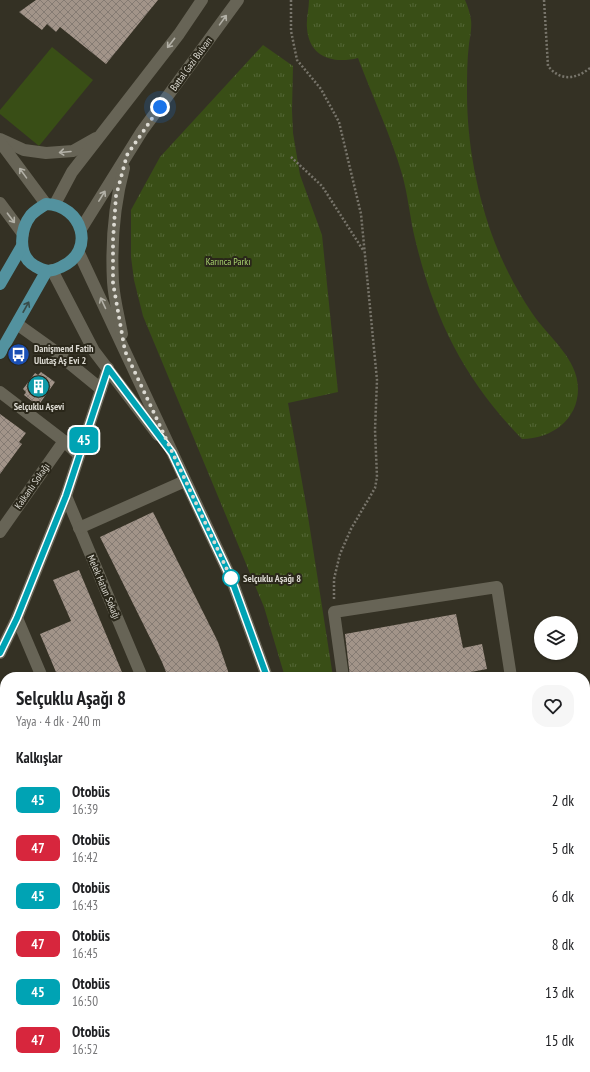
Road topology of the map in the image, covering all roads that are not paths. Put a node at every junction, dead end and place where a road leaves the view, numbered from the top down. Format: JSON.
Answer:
{"nodes":[{"id":1,"x":202,"y":0,"type":"edge"},
{"id":2,"x":238,"y":0,"type":"edge"},
{"id":3,"x":100,"y":135,"type":"junction"},
{"id":4,"x":0,"y":140,"type":"edge"},
{"id":5,"x":127,"y":155,"type":"junction"},
{"id":6,"x":0,"y":203,"type":"edge"},
{"id":7,"x":51,"y":204,"type":"junction"},
{"id":8,"x":81,"y":230,"type":"junction"},
{"id":9,"x":23,"y":240,"type":"junction"},
{"id":10,"x":79,"y":253,"type":"junction"},
{"id":11,"x":49,"y":271,"type":"junction"},
{"id":12,"x":0,"y":284,"type":"edge"},
{"id":13,"x":17,"y":324,"type":"junction"},
{"id":14,"x":125,"y":351,"type":"junction"},
{"id":15,"x":0,"y":353,"type":"edge"},
{"id":16,"x":108,"y":368,"type":"junction"},
{"id":17,"x":101,"y":389,"type":"junction"},
{"id":18,"x":0,"y":392,"type":"edge"},
{"id":19,"x":64,"y":441,"type":"junction"},
{"id":20,"x":172,"y":453,"type":"junction"},
{"id":21,"x":79,"y":455,"type":"junction"},
{"id":22,"x":185,"y":481,"type":"junction"},
{"id":23,"x":66,"y":496,"type":"junction"},
{"id":24,"x":79,"y":528,"type":"junction"},
{"id":25,"x":0,"y":532,"type":"edge"},
{"id":26,"x":17,"y":618,"type":"junction"},
{"id":27,"x":0,"y":653,"type":"edge"},
{"id":28,"x":40,"y":672,"type":"edge"},
{"id":29,"x":140,"y":672,"type":"edge"},
{"id":30,"x":265,"y":672,"type":"edge"},
{"id":31,"x":342,"y":672,"type":"edge"},
{"id":32,"x":510,"y":672,"type":"edge"}],
"edges":[{"from":1,"to":3,"type":"street","one_way":true},
{"from":5,"to":2,"type":"street","name":"Battal Gazi Bulvarı","one_way":true},
{"from":3,"to":4,"type":"street","one_way":true},
{"from":3,"to":7,"type":"street"},
{"from":7,"to":4,"type":"street","one_way":true},
{"from":8,"to":5,"type":"street","name":"Battal Gazi Bulvarı","one_way":true},
{"from":5,"to":14,"type":"street"},
{"from":6,"to":9,"type":"street","one_way":true},
{"from":7,"to":8,"type":"main road"},
{"from":7,"to":9,"type":"main road"},
{"from":8,"to":10,"type":"main road"},
{"from":9,"to":11,"type":"main road"},
{"from":9,"to":12,"type":"main road"},
{"from":10,"to":11,"type":"main road"},
{"from":14,"to":10,"type":"street","one_way":true},
{"from":13,"to":11,"type":"main road","one_way":true},
{"from":11,"to":16,"type":"street"},
{"from":13,"to":15,"type":"main road"},
{"from":13,"to":17,"type":"street"},
{"from":14,"to":20,"type":"street"},
{"from":16,"to":17,"type":"street"},
{"from":16,"to":20,"type":"street"},
{"from":17,"to":21,"type":"street"},
{"from":18,"to":19,"type":"street"},
{"from":19,"to":21,"type":"street"},
{"from":19,"to":25,"type":"street","name":"Kalkanlı Sokağı"},
{"from":20,"to":22,"type":"street"},
{"from":21,"to":23,"type":"street"},
{"from":22,"to":24,"type":"street"},
{"from":22,"to":30,"type":"street"},
{"from":23,"to":24,"type":"street","name":"Melek Hatun Sokağı"},
{"from":23,"to":26,"type":"street"},
{"from":24,"to":29,"type":"street","name":"Melek Hatun Sokağı"},
{"from":26,"to":27,"type":"street"},
{"from":26,"to":28,"type":"street"},
{"from":31,"to":32,"type":"street"}]}
